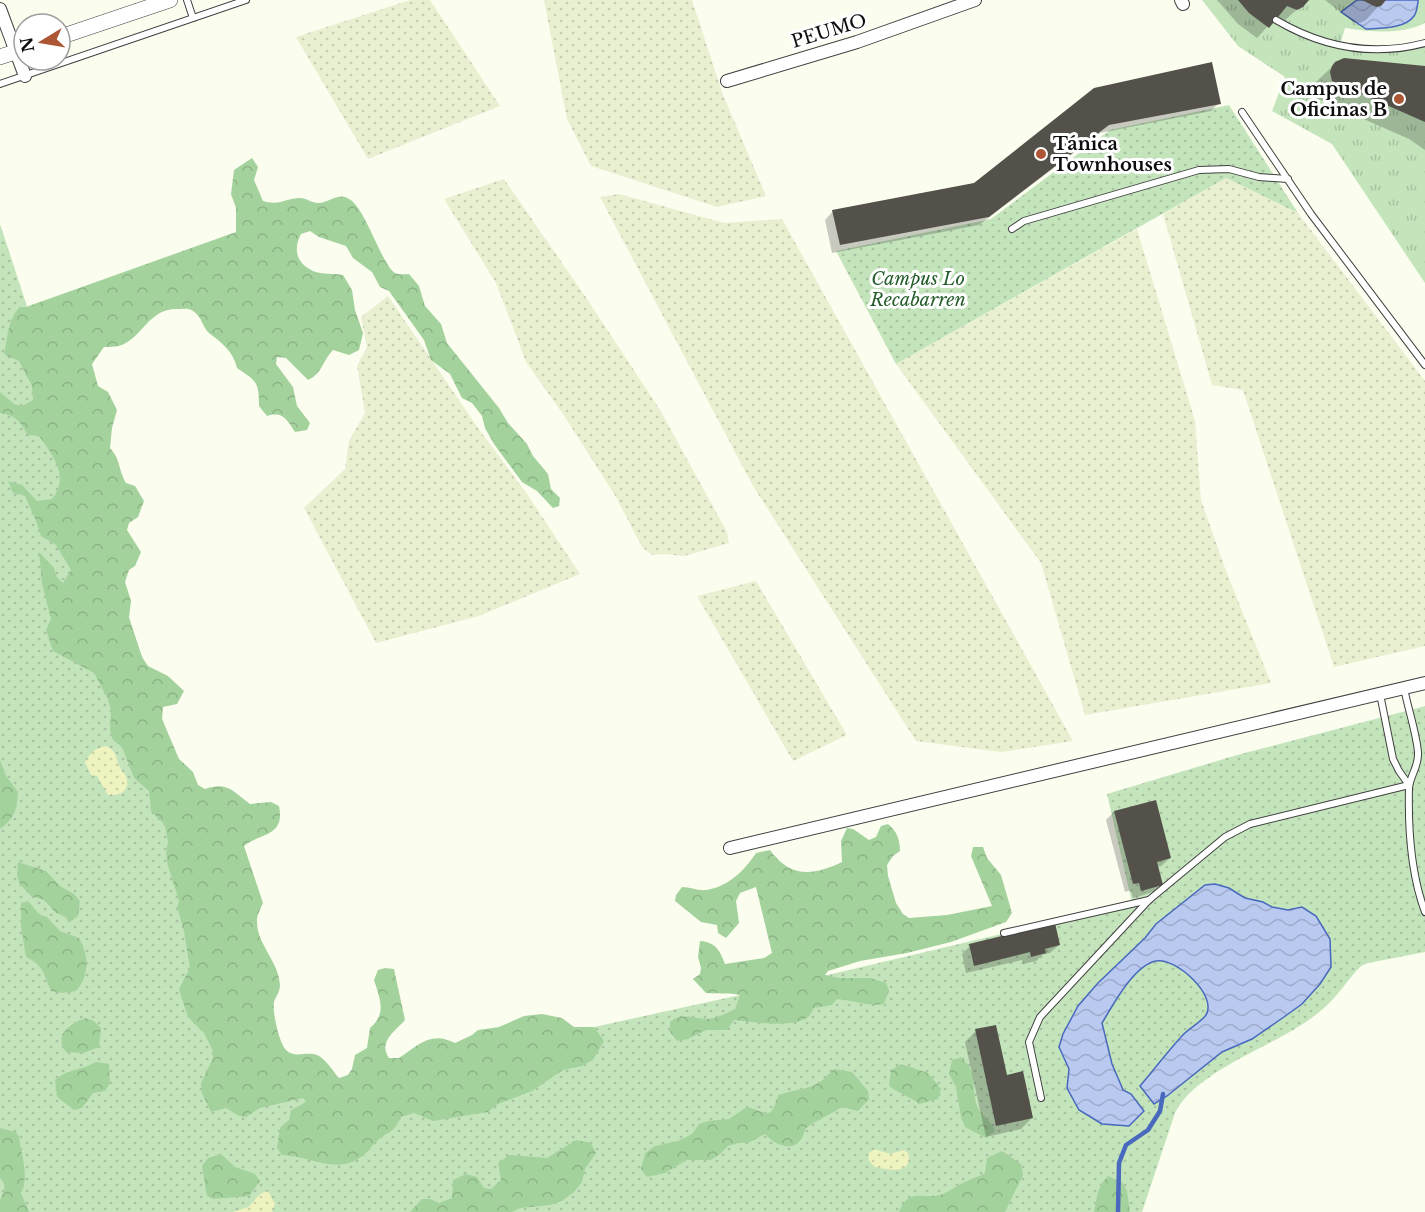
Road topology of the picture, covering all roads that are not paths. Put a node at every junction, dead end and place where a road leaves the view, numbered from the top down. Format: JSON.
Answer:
{"nodes":[{"id":1,"x":170,"y":0,"type":"edge"},
{"id":2,"x":187,"y":0,"type":"edge"},
{"id":3,"x":246,"y":0,"type":"edge"},
{"id":4,"x":975,"y":0,"type":"edge"},
{"id":5,"x":0,"y":9,"type":"edge"},
{"id":6,"x":193,"y":18,"type":"junction"},
{"id":7,"x":1276,"y":20,"type":"dead end"},
{"id":8,"x":72,"y":32,"type":"edge"},
{"id":9,"x":12,"y":34,"type":"edge"},
{"id":10,"x":1425,"y":43,"type":"edge"},
{"id":11,"x":24,"y":72,"type":"edge"},
{"id":12,"x":25,"y":76,"type":"junction"},
{"id":13,"x":726,"y":81,"type":"dead end"},
{"id":14,"x":0,"y":84,"type":"edge"},
{"id":15,"x":1242,"y":112,"type":"dead end"},
{"id":16,"x":1288,"y":179,"type":"junction"},
{"id":17,"x":1012,"y":229,"type":"dead end"},
{"id":18,"x":1425,"y":365,"type":"edge"},
{"id":19,"x":1425,"y":683,"type":"edge"},
{"id":20,"x":1404,"y":688,"type":"junction"},
{"id":21,"x":1380,"y":694,"type":"junction"},
{"id":22,"x":1409,"y":784,"type":"junction"},
{"id":23,"x":730,"y":848,"type":"dead end"},
{"id":24,"x":1149,"y":900,"type":"junction"},
{"id":25,"x":1425,"y":912,"type":"edge"},
{"id":26,"x":1004,"y":933,"type":"dead end"},
{"id":27,"x":1041,"y":1098,"type":"dead end"}],
"edges":[{"from":1,"to":8,"type":"street"},
{"from":2,"to":6,"type":"lane"},
{"from":3,"to":6,"type":"lane"},
{"from":4,"to":13,"type":"street","name":"PEUMO"},
{"from":5,"to":9,"type":"street"},
{"from":6,"to":12,"type":"lane"},
{"from":7,"to":10,"type":"lane"},
{"from":11,"to":12,"type":"street"},
{"from":12,"to":14,"type":"lane"},
{"from":15,"to":16,"type":"lane"},
{"from":16,"to":17,"type":"lane"},
{"from":16,"to":18,"type":"lane"},
{"from":19,"to":20,"type":"street"},
{"from":20,"to":21,"type":"street"},
{"from":20,"to":22,"type":"lane"},
{"from":21,"to":22,"type":"lane"},
{"from":21,"to":23,"type":"street"},
{"from":22,"to":24,"type":"lane"},
{"from":22,"to":25,"type":"lane"},
{"from":24,"to":26,"type":"lane"},
{"from":24,"to":27,"type":"lane"}]}
